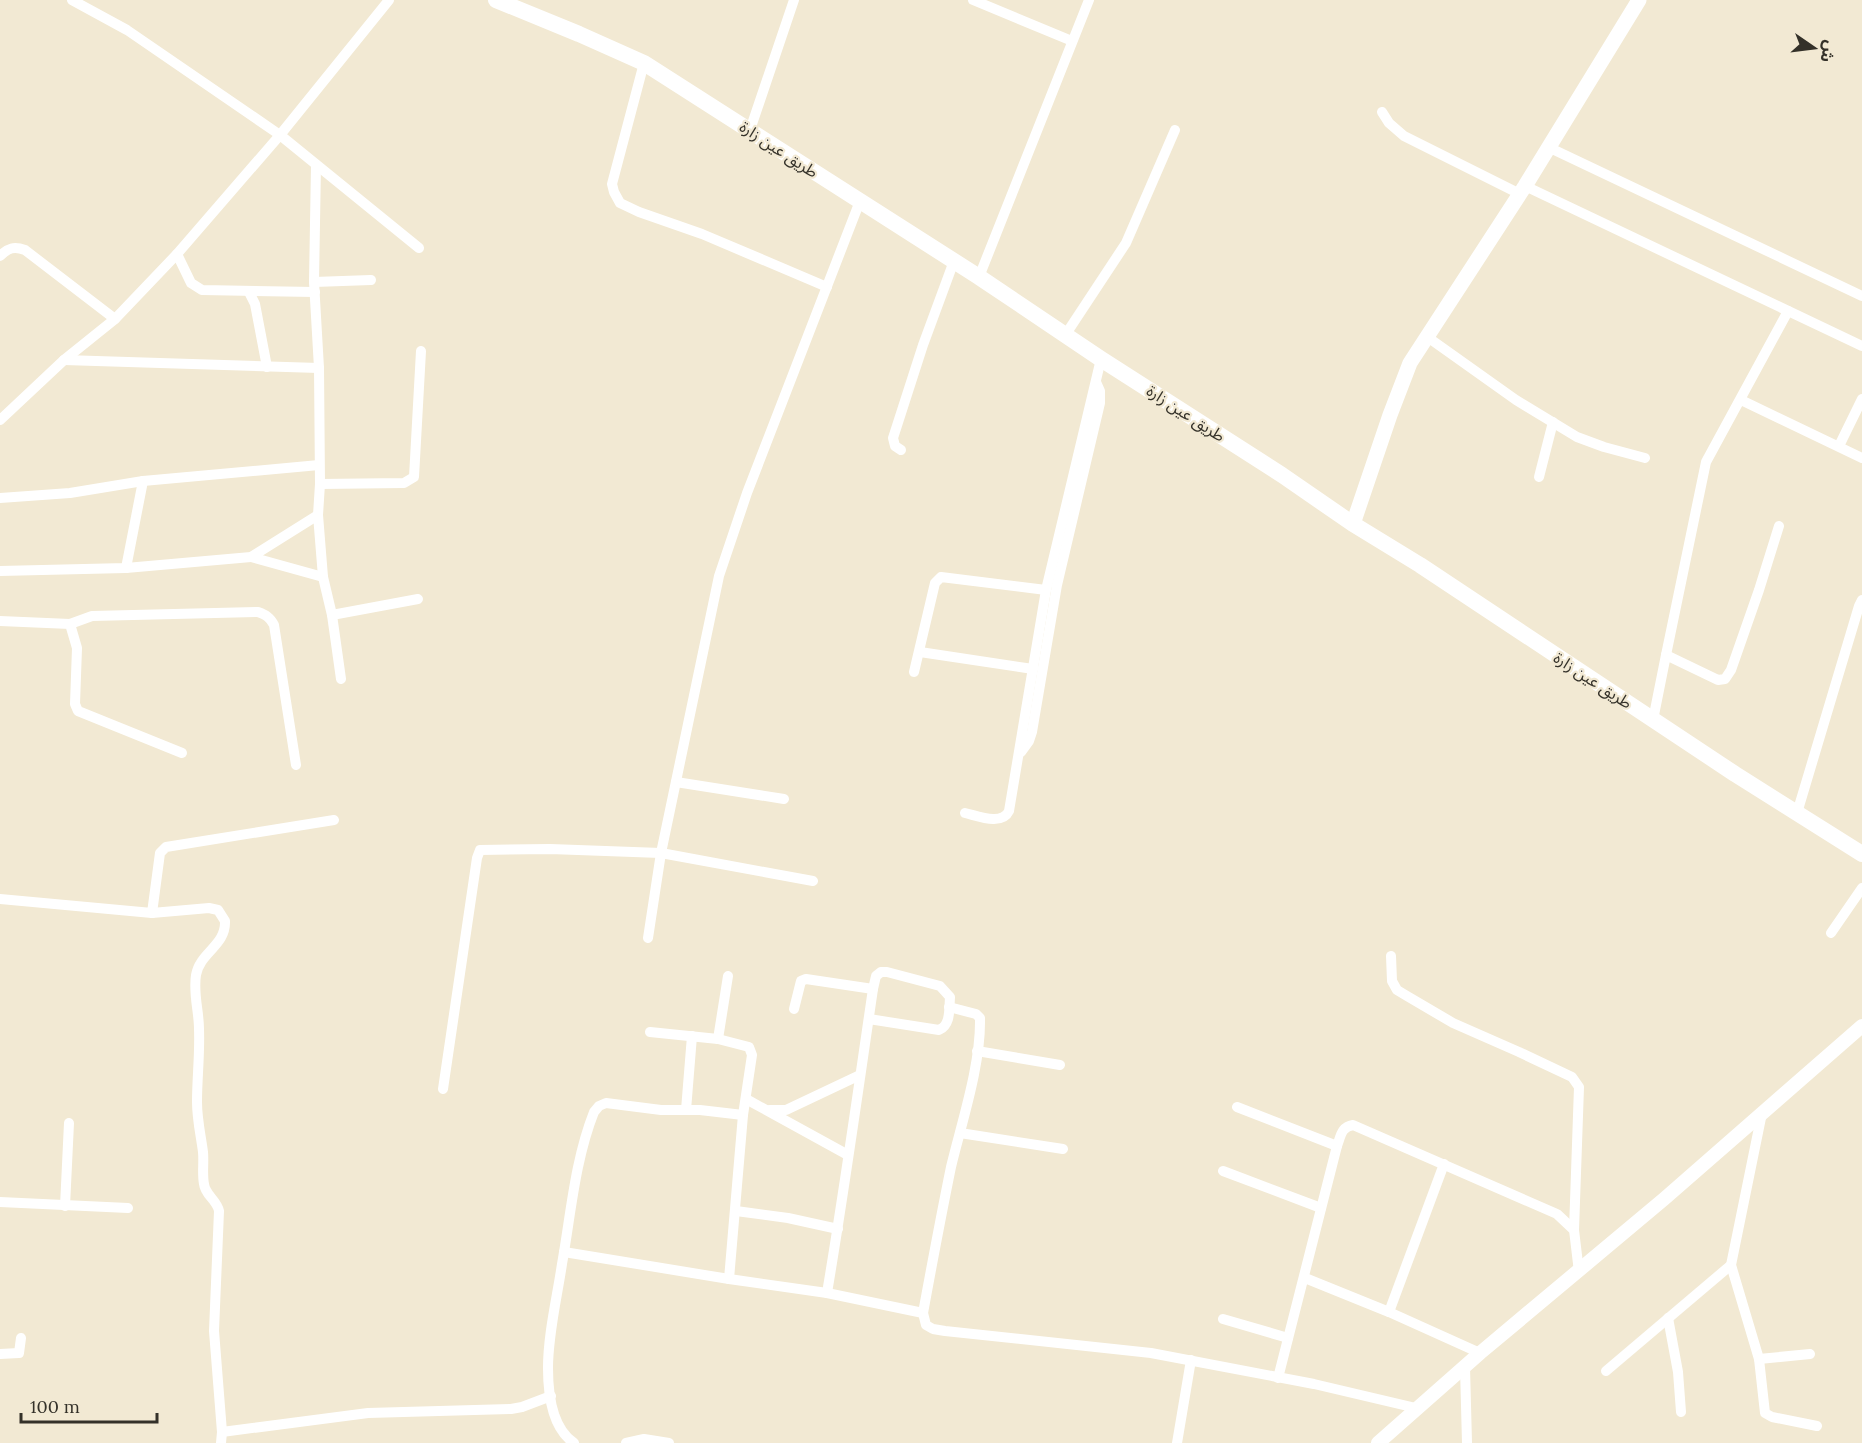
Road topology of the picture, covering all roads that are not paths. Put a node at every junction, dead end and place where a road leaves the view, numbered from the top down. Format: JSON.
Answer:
{"nodes":[{"id":1,"x":72,"y":0,"type":"edge"},
{"id":2,"x":389,"y":0,"type":"edge"},
{"id":3,"x":496,"y":0,"type":"edge"},
{"id":4,"x":794,"y":0,"type":"edge"},
{"id":5,"x":973,"y":0,"type":"edge"},
{"id":6,"x":1089,"y":0,"type":"edge"},
{"id":7,"x":1639,"y":0,"type":"edge"},
{"id":8,"x":1072,"y":41,"type":"junction"},
{"id":9,"x":644,"y":63,"type":"junction"},
{"id":10,"x":1382,"y":112,"type":"dead end"},
{"id":11,"x":750,"y":130,"type":"junction"},
{"id":12,"x":1175,"y":130,"type":"dead end"},
{"id":13,"x":280,"y":135,"type":"junction"},
{"id":14,"x":1548,"y":147,"type":"junction"},
{"id":15,"x":316,"y":165,"type":"junction"},
{"id":16,"x":1522,"y":190,"type":"junction"},
{"id":17,"x":860,"y":201,"type":"junction"},
{"id":18,"x":419,"y":248,"type":"dead end"},
{"id":19,"x":177,"y":254,"type":"junction"},
{"id":20,"x":0,"y":256,"type":"edge"},
{"id":21,"x":954,"y":261,"type":"junction"},
{"id":22,"x":979,"y":277,"type":"junction"},
{"id":23,"x":371,"y":280,"type":"dead end"},
{"id":24,"x":315,"y":287,"type":"junction"},
{"id":25,"x":827,"y":287,"type":"junction"},
{"id":26,"x":249,"y":292,"type":"junction"},
{"id":27,"x":1862,"y":296,"type":"edge"},
{"id":28,"x":1788,"y":311,"type":"junction"},
{"id":29,"x":115,"y":320,"type":"junction"},
{"id":30,"x":1066,"y":334,"type":"junction"},
{"id":31,"x":1426,"y":336,"type":"junction"},
{"id":32,"x":1862,"y":346,"type":"edge"},
{"id":33,"x":421,"y":351,"type":"dead end"},
{"id":34,"x":1101,"y":359,"type":"junction"},
{"id":35,"x":64,"y":360,"type":"junction"},
{"id":36,"x":267,"y":367,"type":"junction"},
{"id":37,"x":320,"y":368,"type":"junction"},
{"id":38,"x":1095,"y":382,"type":"junction"},
{"id":39,"x":1862,"y":399,"type":"edge"},
{"id":40,"x":1741,"y":400,"type":"junction"},
{"id":41,"x":1,"y":419,"type":"edge"},
{"id":42,"x":1553,"y":422,"type":"junction"},
{"id":43,"x":1839,"y":446,"type":"junction"},
{"id":44,"x":901,"y":450,"type":"dead end"},
{"id":45,"x":1862,"y":458,"type":"edge"},
{"id":46,"x":1645,"y":459,"type":"dead end"},
{"id":47,"x":319,"y":465,"type":"junction"},
{"id":48,"x":1539,"y":477,"type":"dead end"},
{"id":49,"x":143,"y":481,"type":"junction"},
{"id":50,"x":320,"y":484,"type":"junction"},
{"id":51,"x":0,"y":498,"type":"edge"},
{"id":52,"x":318,"y":515,"type":"junction"},
{"id":53,"x":1353,"y":524,"type":"junction"},
{"id":54,"x":1779,"y":526,"type":"dead end"},
{"id":55,"x":251,"y":557,"type":"junction"},
{"id":56,"x":126,"y":568,"type":"junction"},
{"id":57,"x":0,"y":571,"type":"edge"},
{"id":58,"x":323,"y":577,"type":"junction"},
{"id":59,"x":1046,"y":590,"type":"junction"},
{"id":60,"x":418,"y":599,"type":"dead end"},
{"id":61,"x":1862,"y":600,"type":"edge"},
{"id":62,"x":332,"y":615,"type":"junction"},
{"id":63,"x":0,"y":621,"type":"edge"},
{"id":64,"x":70,"y":624,"type":"junction"},
{"id":65,"x":920,"y":652,"type":"junction"},
{"id":66,"x":1666,"y":655,"type":"junction"},
{"id":67,"x":1034,"y":669,"type":"junction"},
{"id":68,"x":914,"y":672,"type":"dead end"},
{"id":69,"x":341,"y":678,"type":"dead end"},
{"id":70,"x":1653,"y":720,"type":"junction"},
{"id":71,"x":182,"y":753,"type":"dead end"},
{"id":72,"x":1019,"y":754,"type":"junction"},
{"id":73,"x":296,"y":765,"type":"dead end"},
{"id":74,"x":676,"y":782,"type":"junction"},
{"id":75,"x":784,"y":799,"type":"dead end"},
{"id":76,"x":965,"y":813,"type":"dead end"},
{"id":77,"x":1797,"y":813,"type":"junction"},
{"id":78,"x":334,"y":820,"type":"dead end"},
{"id":79,"x":661,"y":853,"type":"junction"},
{"id":80,"x":1862,"y":854,"type":"edge"},
{"id":81,"x":813,"y":881,"type":"dead end"},
{"id":82,"x":1862,"y":888,"type":"edge"},
{"id":83,"x":0,"y":899,"type":"edge"},
{"id":84,"x":153,"y":913,"type":"junction"},
{"id":85,"x":1831,"y":933,"type":"dead end"},
{"id":86,"x":648,"y":938,"type":"dead end"},
{"id":87,"x":1391,"y":956,"type":"dead end"},
{"id":88,"x":728,"y":976,"type":"dead end"},
{"id":89,"x":873,"y":989,"type":"junction"},
{"id":90,"x":949,"y":1007,"type":"junction"},
{"id":91,"x":794,"y":1009,"type":"dead end"},
{"id":92,"x":869,"y":1019,"type":"junction"},
{"id":93,"x":1862,"y":1026,"type":"edge"},
{"id":94,"x":650,"y":1032,"type":"dead end"},
{"id":95,"x":692,"y":1036,"type":"junction"},
{"id":96,"x":718,"y":1039,"type":"junction"},
{"id":97,"x":977,"y":1051,"type":"junction"},
{"id":98,"x":1060,"y":1065,"type":"dead end"},
{"id":99,"x":860,"y":1075,"type":"junction"},
{"id":100,"x":443,"y":1089,"type":"dead end"},
{"id":101,"x":746,"y":1099,"type":"junction"},
{"id":102,"x":1237,"y":1107,"type":"dead end"},
{"id":103,"x":686,"y":1110,"type":"junction"},
{"id":104,"x":769,"y":1110,"type":"junction"},
{"id":105,"x":1762,"y":1113,"type":"junction"},
{"id":106,"x":743,"y":1115,"type":"junction"},
{"id":107,"x":69,"y":1123,"type":"dead end"},
{"id":108,"x":960,"y":1132,"type":"junction"},
{"id":109,"x":1337,"y":1146,"type":"junction"},
{"id":110,"x":1064,"y":1149,"type":"dead end"},
{"id":111,"x":848,"y":1155,"type":"junction"},
{"id":112,"x":1444,"y":1164,"type":"junction"},
{"id":113,"x":1223,"y":1171,"type":"dead end"},
{"id":114,"x":0,"y":1202,"type":"edge"},
{"id":115,"x":65,"y":1206,"type":"junction"},
{"id":116,"x":128,"y":1208,"type":"dead end"},
{"id":117,"x":1321,"y":1208,"type":"junction"},
{"id":118,"x":736,"y":1211,"type":"junction"},
{"id":119,"x":838,"y":1229,"type":"junction"},
{"id":120,"x":1574,"y":1230,"type":"junction"},
{"id":121,"x":564,"y":1252,"type":"junction"},
{"id":122,"x":1731,"y":1265,"type":"junction"},
{"id":123,"x":1579,"y":1272,"type":"junction"},
{"id":124,"x":1305,"y":1278,"type":"junction"},
{"id":125,"x":729,"y":1279,"type":"junction"},
{"id":126,"x":827,"y":1293,"type":"junction"},
{"id":127,"x":1389,"y":1312,"type":"junction"},
{"id":128,"x":923,"y":1313,"type":"junction"},
{"id":129,"x":1668,"y":1318,"type":"junction"},
{"id":130,"x":1223,"y":1319,"type":"dead end"},
{"id":131,"x":21,"y":1338,"type":"dead end"},
{"id":132,"x":1288,"y":1338,"type":"junction"},
{"id":133,"x":1480,"y":1353,"type":"junction"},
{"id":134,"x":0,"y":1354,"type":"edge"},
{"id":135,"x":1810,"y":1354,"type":"dead end"},
{"id":136,"x":1759,"y":1359,"type":"junction"},
{"id":137,"x":1191,"y":1360,"type":"junction"},
{"id":138,"x":1465,"y":1367,"type":"junction"},
{"id":139,"x":1606,"y":1371,"type":"dead end"},
{"id":140,"x":1278,"y":1378,"type":"junction"},
{"id":141,"x":550,"y":1396,"type":"junction"},
{"id":142,"x":1416,"y":1408,"type":"junction"},
{"id":143,"x":1681,"y":1412,"type":"dead end"},
{"id":144,"x":1817,"y":1426,"type":"dead end"},
{"id":145,"x":221,"y":1437,"type":"edge"},
{"id":146,"x":663,"y":1442,"type":"edge"},
{"id":147,"x":574,"y":1443,"type":"edge"},
{"id":148,"x":626,"y":1443,"type":"edge"},
{"id":149,"x":1177,"y":1443,"type":"edge"},
{"id":150,"x":1377,"y":1443,"type":"edge"},
{"id":151,"x":1467,"y":1443,"type":"edge"}],
"edges":[{"from":1,"to":13,"type":"street"},
{"from":2,"to":13,"type":"street"},
{"from":3,"to":9,"type":"main road","name":"طريق عين زارة"},
{"from":4,"to":11,"type":"street"},
{"from":5,"to":8,"type":"street"},
{"from":6,"to":8,"type":"street"},
{"from":7,"to":14,"type":"main road"},
{"from":8,"to":22,"type":"street"},
{"from":9,"to":11,"type":"main road","name":"طريق عين زارة"},
{"from":9,"to":25,"type":"street"},
{"from":10,"to":16,"type":"street"},
{"from":11,"to":17,"type":"main road","name":"طريق عين زارة"},
{"from":12,"to":30,"type":"street"},
{"from":13,"to":15,"type":"street"},
{"from":13,"to":19,"type":"street"},
{"from":14,"to":16,"type":"main road"},
{"from":14,"to":27,"type":"street"},
{"from":15,"to":18,"type":"street"},
{"from":15,"to":24,"type":"street"},
{"from":16,"to":28,"type":"street"},
{"from":16,"to":31,"type":"main road"},
{"from":17,"to":21,"type":"main road","name":"طريق عين زارة"},
{"from":17,"to":25,"type":"street"},
{"from":19,"to":26,"type":"street"},
{"from":19,"to":29,"type":"street"},
{"from":20,"to":29,"type":"street"},
{"from":21,"to":22,"type":"main road","name":"طريق عين زارة"},
{"from":21,"to":44,"type":"street"},
{"from":22,"to":30,"type":"main road","name":"طريق عين زارة"},
{"from":23,"to":24,"type":"street"},
{"from":24,"to":26,"type":"street"},
{"from":24,"to":37,"type":"street"},
{"from":25,"to":74,"type":"street"},
{"from":26,"to":36,"type":"street"},
{"from":28,"to":32,"type":"street"},
{"from":28,"to":40,"type":"street"},
{"from":29,"to":35,"type":"street"},
{"from":30,"to":34,"type":"main road","name":"طريق عين زارة"},
{"from":31,"to":42,"type":"street"},
{"from":31,"to":53,"type":"main road"},
{"from":33,"to":50,"type":"street"},
{"from":34,"to":38,"type":"street"},
{"from":34,"to":53,"type":"main road","name":"طريق عين زارة"},
{"from":35,"to":36,"type":"street"},
{"from":35,"to":41,"type":"street"},
{"from":36,"to":37,"type":"street"},
{"from":37,"to":47,"type":"street"},
{"from":38,"to":59,"type":"street"},
{"from":38,"to":72,"type":"street"},
{"from":39,"to":43,"type":"street"},
{"from":40,"to":43,"type":"street"},
{"from":40,"to":66,"type":"street"},
{"from":42,"to":46,"type":"street"},
{"from":42,"to":48,"type":"street"},
{"from":43,"to":45,"type":"street"},
{"from":47,"to":49,"type":"street"},
{"from":47,"to":50,"type":"street"},
{"from":49,"to":51,"type":"street"},
{"from":49,"to":56,"type":"street"},
{"from":50,"to":52,"type":"street"},
{"from":52,"to":55,"type":"street"},
{"from":52,"to":58,"type":"street"},
{"from":53,"to":70,"type":"main road","name":"طريق عين زارة"},
{"from":54,"to":66,"type":"street"},
{"from":55,"to":56,"type":"street"},
{"from":55,"to":58,"type":"street"},
{"from":56,"to":57,"type":"street"},
{"from":58,"to":62,"type":"street"},
{"from":59,"to":65,"type":"street"},
{"from":59,"to":67,"type":"street"},
{"from":60,"to":62,"type":"street"},
{"from":61,"to":77,"type":"street"},
{"from":62,"to":69,"type":"street"},
{"from":63,"to":64,"type":"street"},
{"from":64,"to":71,"type":"street"},
{"from":64,"to":73,"type":"street"},
{"from":65,"to":67,"type":"street"},
{"from":65,"to":68,"type":"street"},
{"from":66,"to":70,"type":"street"},
{"from":67,"to":72,"type":"street"},
{"from":70,"to":77,"type":"main road","name":"طريق عين زارة"},
{"from":72,"to":76,"type":"street"},
{"from":74,"to":75,"type":"street"},
{"from":74,"to":79,"type":"street"},
{"from":77,"to":80,"type":"main road","name":"طريق عين زارة"},
{"from":78,"to":84,"type":"street"},
{"from":79,"to":81,"type":"street"},
{"from":79,"to":86,"type":"street"},
{"from":79,"to":100,"type":"street"},
{"from":82,"to":85,"type":"street"},
{"from":83,"to":84,"type":"street"},
{"from":84,"to":145,"type":"street"},
{"from":87,"to":120,"type":"street"},
{"from":88,"to":96,"type":"street"},
{"from":89,"to":90,"type":"street"},
{"from":89,"to":91,"type":"street"},
{"from":89,"to":92,"type":"street"},
{"from":90,"to":92,"type":"street"},
{"from":90,"to":97,"type":"street"},
{"from":92,"to":99,"type":"street"},
{"from":93,"to":105,"type":"street"},
{"from":94,"to":95,"type":"street"},
{"from":95,"to":96,"type":"street"},
{"from":95,"to":103,"type":"street"},
{"from":96,"to":101,"type":"street"},
{"from":97,"to":98,"type":"street"},
{"from":97,"to":108,"type":"street"},
{"from":99,"to":104,"type":"street"},
{"from":99,"to":111,"type":"street"},
{"from":101,"to":104,"type":"street"},
{"from":101,"to":106,"type":"street"},
{"from":102,"to":109,"type":"street"},
{"from":103,"to":106,"type":"street"},
{"from":103,"to":121,"type":"street"},
{"from":104,"to":111,"type":"street"},
{"from":105,"to":122,"type":"street"},
{"from":105,"to":123,"type":"street"},
{"from":106,"to":118,"type":"street"},
{"from":107,"to":115,"type":"street"},
{"from":108,"to":110,"type":"street"},
{"from":108,"to":128,"type":"street"},
{"from":109,"to":112,"type":"street"},
{"from":109,"to":117,"type":"street"},
{"from":111,"to":119,"type":"street"},
{"from":112,"to":120,"type":"street"},
{"from":112,"to":127,"type":"street"},
{"from":113,"to":117,"type":"street"},
{"from":114,"to":115,"type":"street"},
{"from":115,"to":116,"type":"street"},
{"from":117,"to":124,"type":"street"},
{"from":118,"to":119,"type":"street"},
{"from":118,"to":125,"type":"street"},
{"from":119,"to":126,"type":"street"},
{"from":120,"to":123,"type":"street"},
{"from":121,"to":125,"type":"street"},
{"from":121,"to":141,"type":"street"},
{"from":122,"to":129,"type":"street"},
{"from":122,"to":136,"type":"street"},
{"from":123,"to":133,"type":"street"},
{"from":124,"to":127,"type":"street"},
{"from":124,"to":132,"type":"street"},
{"from":125,"to":126,"type":"street"},
{"from":126,"to":128,"type":"street"},
{"from":127,"to":133,"type":"street"},
{"from":128,"to":137,"type":"street"},
{"from":129,"to":139,"type":"street"},
{"from":129,"to":143,"type":"street"},
{"from":130,"to":132,"type":"street"},
{"from":131,"to":134,"type":"street"},
{"from":132,"to":140,"type":"street"},
{"from":133,"to":138,"type":"street"},
{"from":135,"to":136,"type":"street"},
{"from":136,"to":144,"type":"street"},
{"from":137,"to":140,"type":"street"},
{"from":137,"to":149,"type":"street"},
{"from":138,"to":142,"type":"street"},
{"from":138,"to":151,"type":"street"},
{"from":140,"to":142,"type":"street"},
{"from":141,"to":145,"type":"street"},
{"from":141,"to":147,"type":"street"},
{"from":142,"to":150,"type":"street"},
{"from":146,"to":148,"type":"street"}]}
